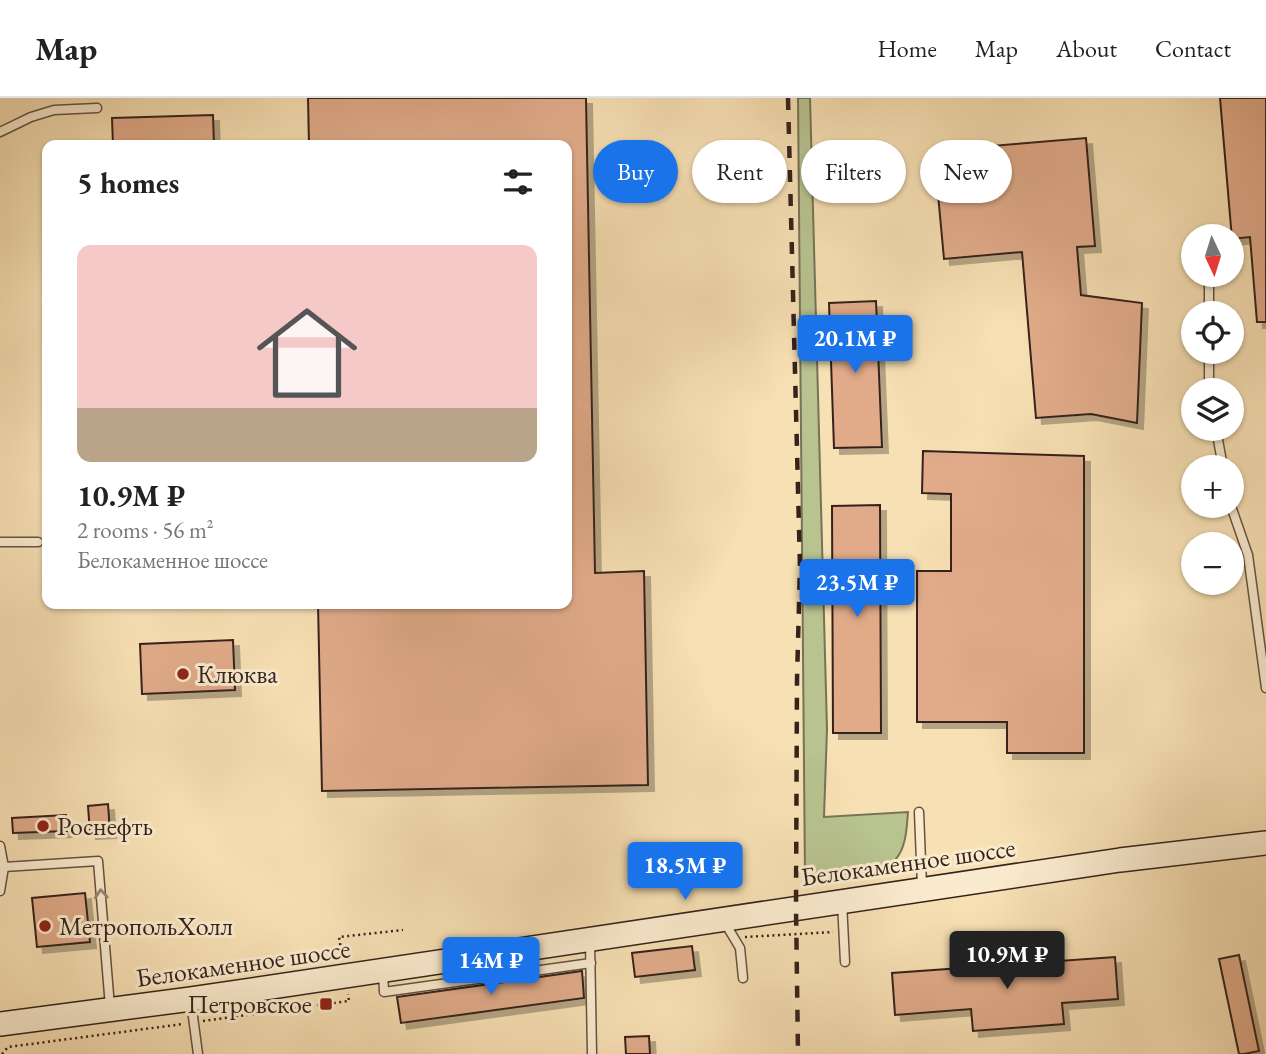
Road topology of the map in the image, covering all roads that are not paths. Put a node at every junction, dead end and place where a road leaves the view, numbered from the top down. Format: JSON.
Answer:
{"nodes":[{"id":1,"x":97,"y":108,"type":"dead end"},
{"id":2,"x":0,"y":132,"type":"edge"},
{"id":3,"x":1235,"y":518,"type":"edge"},
{"id":4,"x":0,"y":542,"type":"edge"},
{"id":5,"x":38,"y":542,"type":"dead end"},
{"id":6,"x":1266,"y":688,"type":"edge"},
{"id":7,"x":919,"y":812,"type":"dead end"},
{"id":8,"x":1266,"y":843,"type":"edge"},
{"id":9,"x":0,"y":846,"type":"edge"},
{"id":10,"x":4,"y":867,"type":"junction"},
{"id":11,"x":922,"y":888,"type":"junction"},
{"id":12,"x":0,"y":891,"type":"edge"},
{"id":13,"x":842,"y":900,"type":"junction"},
{"id":14,"x":728,"y":928,"type":"junction"},
{"id":15,"x":590,"y":940,"type":"junction"},
{"id":16,"x":845,"y":962,"type":"dead end"},
{"id":17,"x":591,"y":963,"type":"junction"},
{"id":18,"x":383,"y":971,"type":"junction"},
{"id":19,"x":743,"y":978,"type":"dead end"},
{"id":20,"x":191,"y":999,"type":"junction"},
{"id":21,"x":111,"y":1010,"type":"junction"},
{"id":22,"x":0,"y":1024,"type":"edge"},
{"id":23,"x":198,"y":1054,"type":"edge"},
{"id":24,"x":592,"y":1054,"type":"edge"}],
"edges":[{"from":1,"to":2,"type":"lane"},
{"from":3,"to":6,"type":"lane"},
{"from":4,"to":5,"type":"lane"},
{"from":7,"to":11,"type":"lane"},
{"from":8,"to":11,"type":"main road","name":"Белокаменное шоссе"},
{"from":9,"to":10,"type":"lane"},
{"from":10,"to":12,"type":"lane"},
{"from":21,"to":10,"type":"lane","one_way":true},
{"from":11,"to":13,"type":"main road","name":"Белокаменное шоссе"},
{"from":13,"to":14,"type":"main road","name":"Белокаменное шоссе"},
{"from":13,"to":16,"type":"lane"},
{"from":14,"to":15,"type":"main road","name":"Белокаменное шоссе"},
{"from":14,"to":19,"type":"lane"},
{"from":15,"to":17,"type":"lane"},
{"from":15,"to":18,"type":"main road","name":"Белокаменное шоссе"},
{"from":17,"to":18,"type":"lane"},
{"from":17,"to":24,"type":"lane"},
{"from":18,"to":20,"type":"main road","name":"Белокаменное шоссе"},
{"from":20,"to":21,"type":"main road","name":"Белокаменное шоссе"},
{"from":20,"to":23,"type":"lane"},
{"from":21,"to":22,"type":"main road","name":"Белокаменное шоссе"}]}
